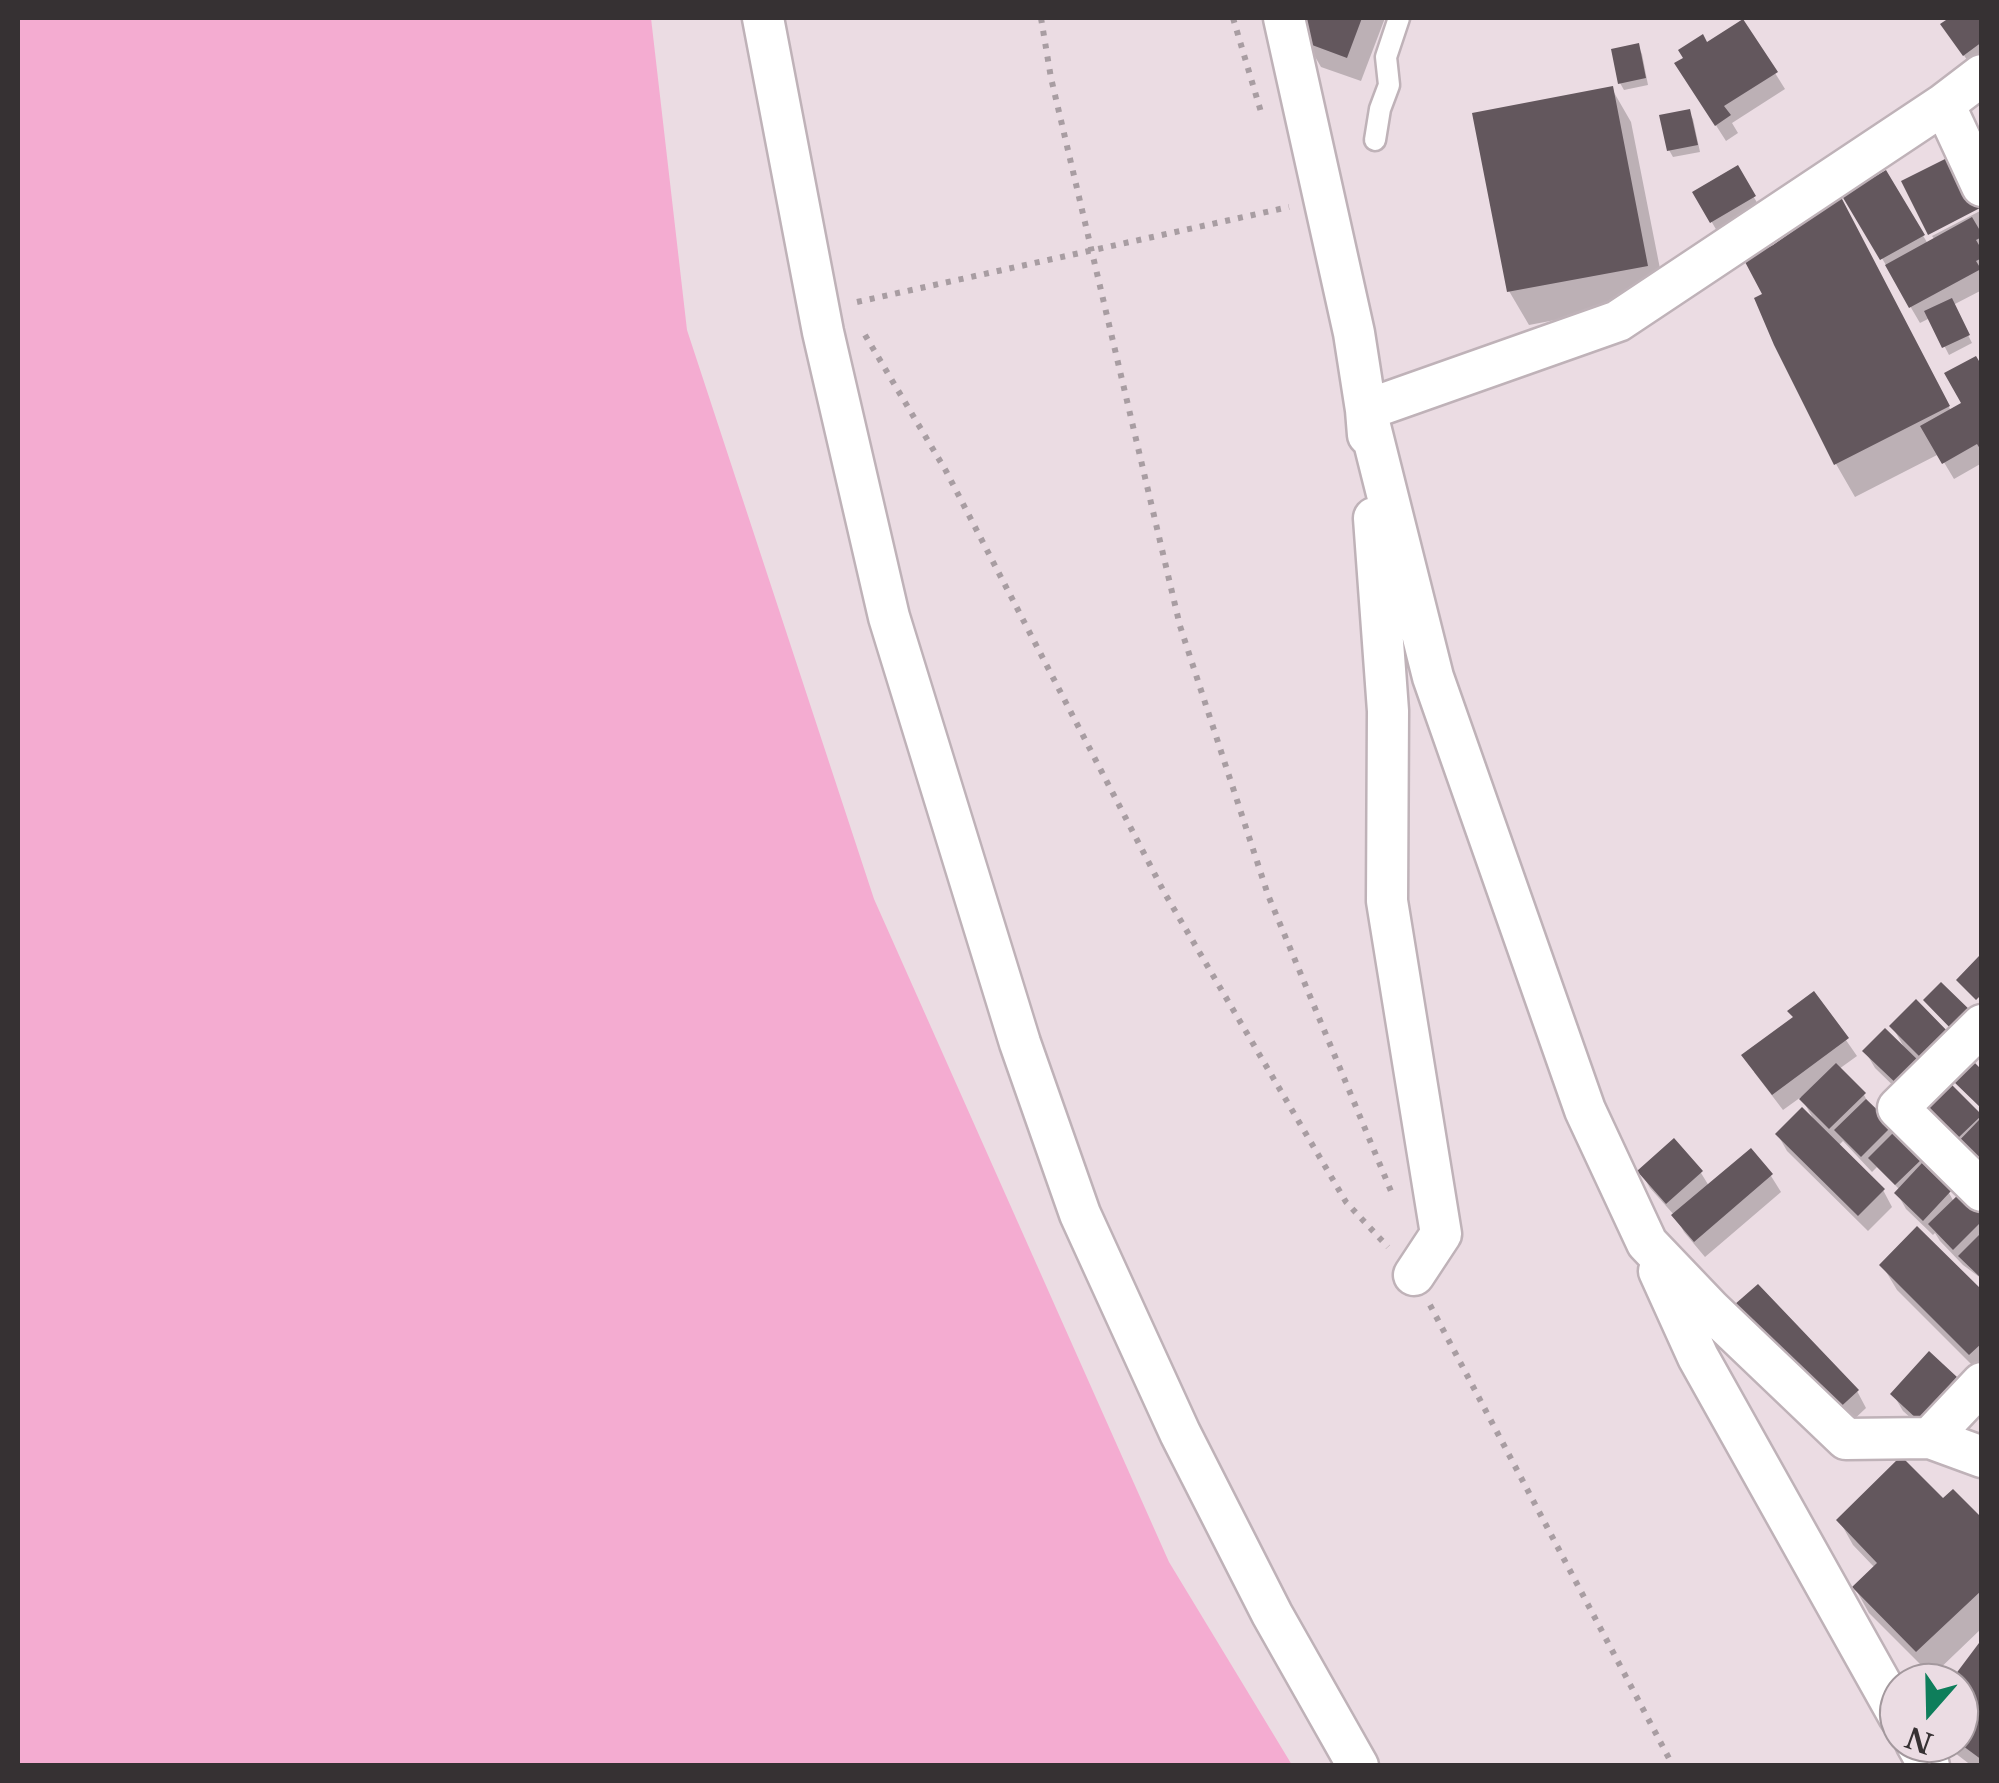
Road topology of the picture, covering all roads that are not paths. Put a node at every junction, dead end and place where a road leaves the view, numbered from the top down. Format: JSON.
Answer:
{"nodes":[{"id":1,"x":763,"y":18,"type":"edge"},
{"id":2,"x":1284,"y":18,"type":"edge"},
{"id":3,"x":1399,"y":18,"type":"edge"},
{"id":4,"x":1982,"y":76,"type":"edge"},
{"id":5,"x":1944,"y":104,"type":"junction"},
{"id":6,"x":1375,"y":140,"type":"dead end"},
{"id":7,"x":1982,"y":186,"type":"edge"},
{"id":8,"x":1366,"y":410,"type":"junction"},
{"id":9,"x":1982,"y":1025,"type":"edge"},
{"id":10,"x":1982,"y":1191,"type":"edge"},
{"id":11,"x":1646,"y":1243,"type":"junction"},
{"id":12,"x":1414,"y":1274,"type":"road end"},
{"id":13,"x":1982,"y":1383,"type":"edge"},
{"id":14,"x":1930,"y":1438,"type":"junction"},
{"id":15,"x":1982,"y":1457,"type":"edge"},
{"id":16,"x":1879,"y":1680,"type":"edge"},
{"id":17,"x":1358,"y":1766,"type":"edge"}],
"edges":[{"from":1,"to":17,"type":"street"},
{"from":2,"to":8,"type":"street"},
{"from":3,"to":6,"type":"lane"},
{"from":4,"to":5,"type":"street"},
{"from":5,"to":7,"type":"street"},
{"from":5,"to":8,"type":"street"},
{"from":8,"to":11,"type":"street"},
{"from":8,"to":12,"type":"street"},
{"from":9,"to":10,"type":"street"},
{"from":11,"to":14,"type":"street"},
{"from":11,"to":16,"type":"street"},
{"from":13,"to":14,"type":"street"},
{"from":14,"to":15,"type":"street"}]}
